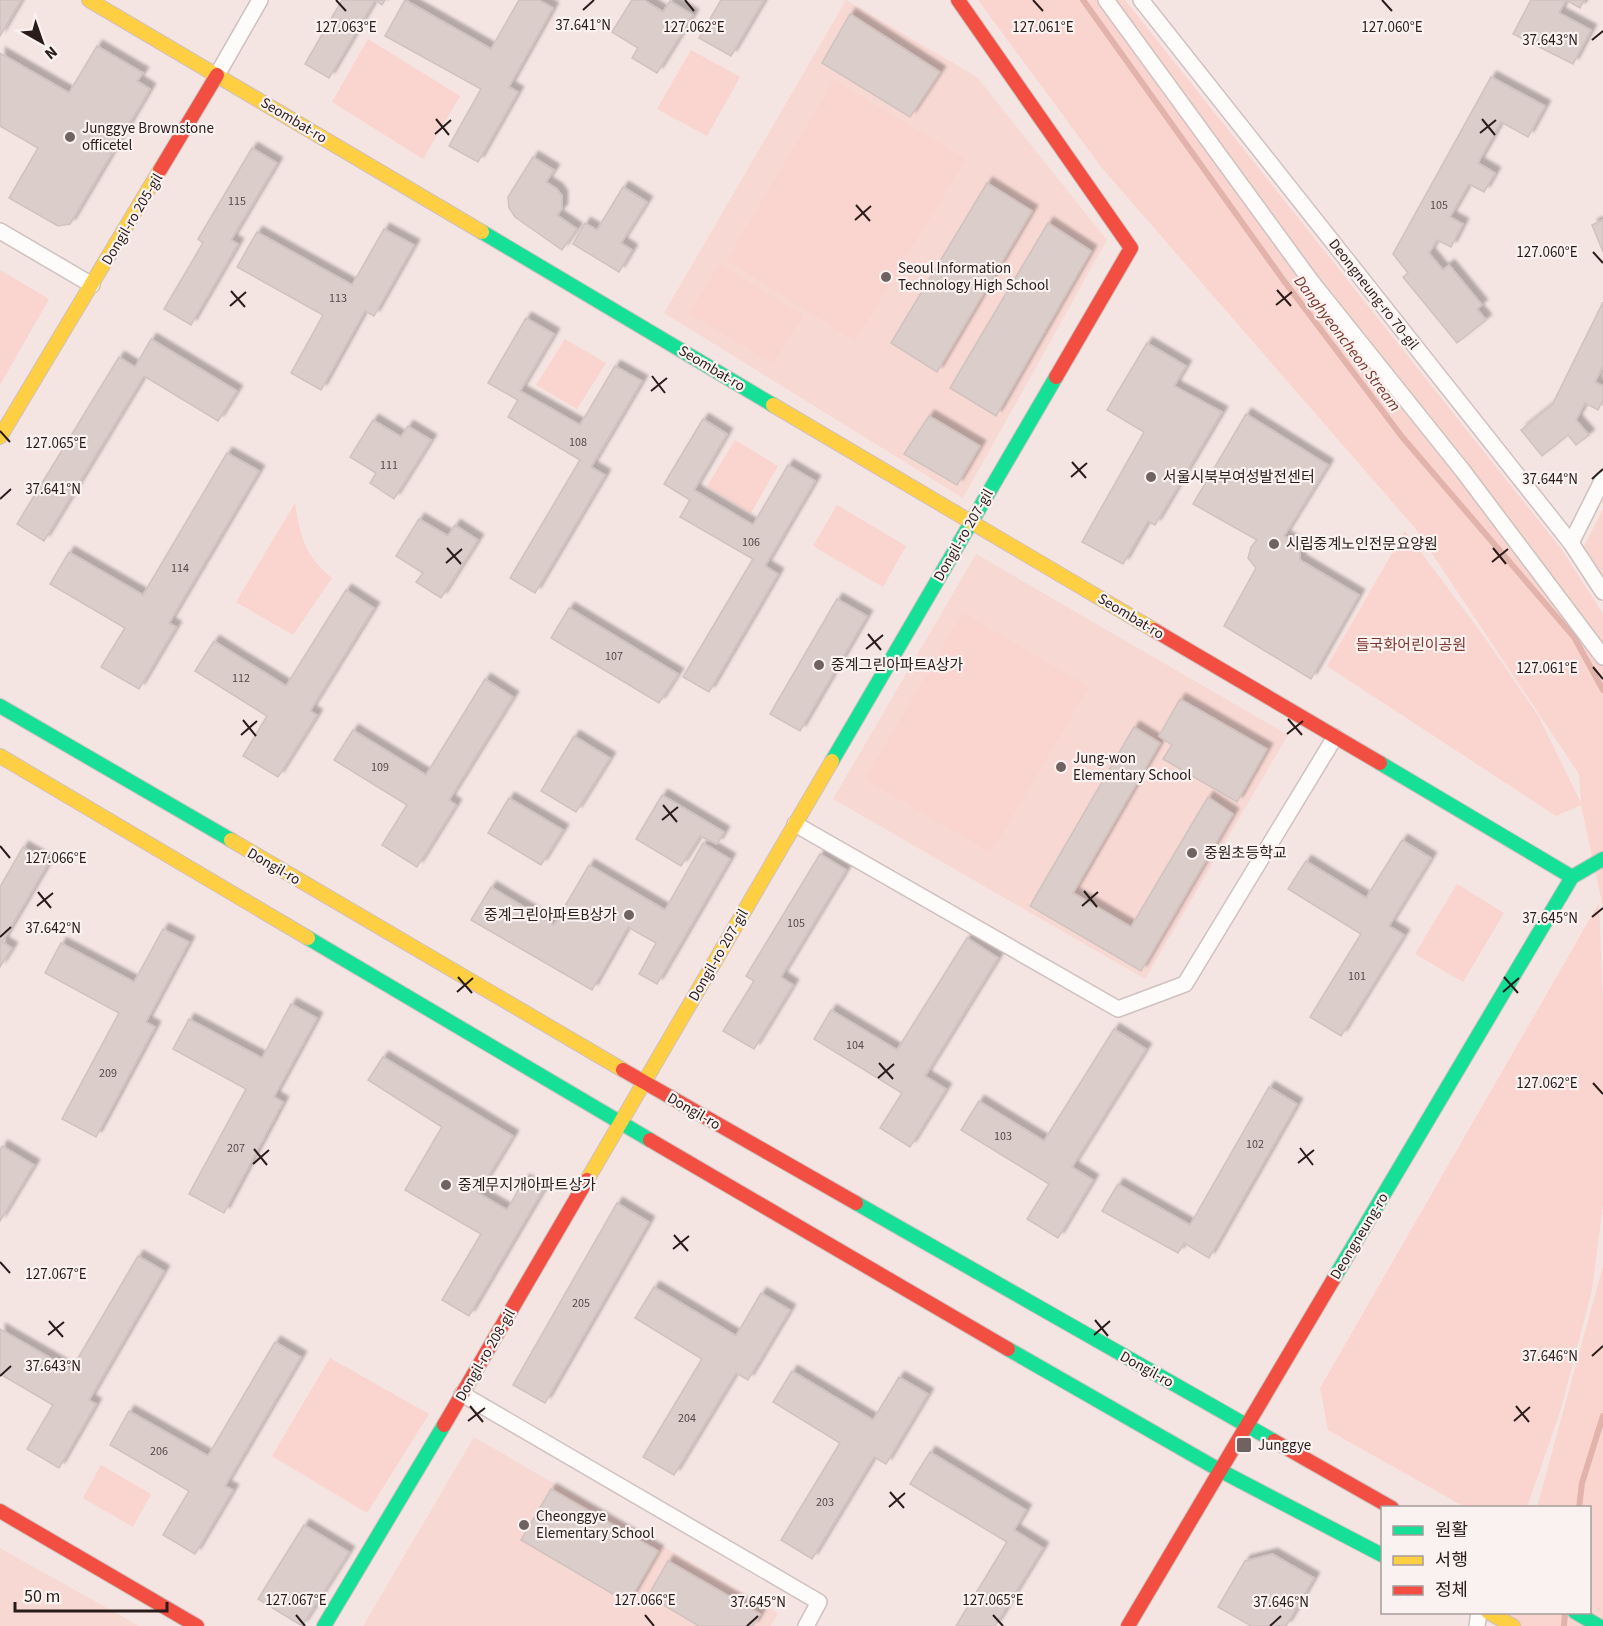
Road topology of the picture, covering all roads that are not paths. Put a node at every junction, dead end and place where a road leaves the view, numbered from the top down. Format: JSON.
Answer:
{"nodes":[{"id":1,"x":89,"y":0,"type":"edge"},
{"id":2,"x":260,"y":0,"type":"edge"},
{"id":3,"x":958,"y":0,"type":"edge"},
{"id":4,"x":1106,"y":0,"type":"edge"},
{"id":5,"x":1141,"y":0,"type":"edge"},
{"id":6,"x":218,"y":75,"type":"junction"},
{"id":7,"x":0,"y":231,"type":"edge"},
{"id":8,"x":92,"y":285,"type":"junction"},
{"id":9,"x":0,"y":437,"type":"edge"},
{"id":10,"x":1603,"y":478,"type":"edge"},
{"id":11,"x":971,"y":522,"type":"junction"},
{"id":12,"x":1571,"y":543,"type":"junction"},
{"id":13,"x":1603,"y":592,"type":"edge"},
{"id":14,"x":1603,"y":657,"type":"edge"},
{"id":15,"x":0,"y":706,"type":"edge"},
{"id":16,"x":1335,"y":737,"type":"junction"},
{"id":17,"x":0,"y":756,"type":"edge"},
{"id":18,"x":795,"y":824,"type":"junction"},
{"id":19,"x":1603,"y":859,"type":"edge"},
{"id":20,"x":1572,"y":877,"type":"junction"},
{"id":21,"x":643,"y":1082,"type":"junction"},
{"id":22,"x":620,"y":1122,"type":"junction"},
{"id":23,"x":462,"y":1394,"type":"junction"},
{"id":24,"x":1248,"y":1425,"type":"junction"},
{"id":25,"x":1221,"y":1472,"type":"junction"},
{"id":26,"x":1389,"y":1506,"type":"edge"},
{"id":27,"x":0,"y":1511,"type":"edge"},
{"id":28,"x":1381,"y":1554,"type":"edge"},
{"id":29,"x":1578,"y":1614,"type":"edge"},
{"id":30,"x":1492,"y":1615,"type":"edge"},
{"id":31,"x":197,"y":1626,"type":"edge"},
{"id":32,"x":324,"y":1626,"type":"edge"},
{"id":33,"x":806,"y":1626,"type":"edge"},
{"id":34,"x":1128,"y":1626,"type":"edge"},
{"id":35,"x":1513,"y":1626,"type":"edge"},
{"id":36,"x":1599,"y":1626,"type":"edge"}],
"edges":[{"from":1,"to":6,"type":"main road","name":"Seombat-ro"},
{"from":2,"to":6,"type":"street","name":"Dongil-ro 205-gil"},
{"from":3,"to":11,"type":"main road","name":"Dongil-ro 207-gil"},
{"from":4,"to":14,"type":"street"},
{"from":5,"to":12,"type":"street","name":"Deongneung-ro 70-gil"},
{"from":6,"to":8,"type":"main road","name":"Dongil-ro 205-gil"},
{"from":6,"to":11,"type":"main road","name":"Seombat-ro"},
{"from":7,"to":8,"type":"street"},
{"from":8,"to":9,"type":"main road","name":"Dongil-ro 205-gil"},
{"from":10,"to":12,"type":"street"},
{"from":11,"to":16,"type":"main road","name":"Seombat-ro"},
{"from":11,"to":18,"type":"main road","name":"Dongil-ro 207-gil"},
{"from":12,"to":13,"type":"street","name":"Deongneung-ro 70-gil"},
{"from":15,"to":21,"type":"main road","name":"Dongil-ro"},
{"from":16,"to":18,"type":"street"},
{"from":16,"to":20,"type":"main road","name":"Seombat-ro"},
{"from":17,"to":22,"type":"main road"},
{"from":18,"to":21,"type":"main road","name":"Dongil-ro 207-gil"},
{"from":19,"to":20,"type":"main road","name":"Deongneung-ro"},
{"from":20,"to":24,"type":"main road","name":"Deongneung-ro"},
{"from":21,"to":22,"type":"main road","name":"Dongil-ro 208-gil"},
{"from":21,"to":24,"type":"main road","name":"Dongil-ro"},
{"from":22,"to":23,"type":"main road","name":"Dongil-ro 208-gil"},
{"from":22,"to":25,"type":"main road"},
{"from":23,"to":32,"type":"main road","name":"Dongil-ro 208-gil"},
{"from":23,"to":33,"type":"street"},
{"from":24,"to":25,"type":"main road","name":"Deongneung-ro"},
{"from":24,"to":26,"type":"main road","name":"Dongil-ro"},
{"from":25,"to":28,"type":"main road"},
{"from":25,"to":34,"type":"main road","name":"Deongneung-ro"},
{"from":27,"to":31,"type":"main road"},
{"from":29,"to":36,"type":"main road"},
{"from":30,"to":35,"type":"main road"}]}
